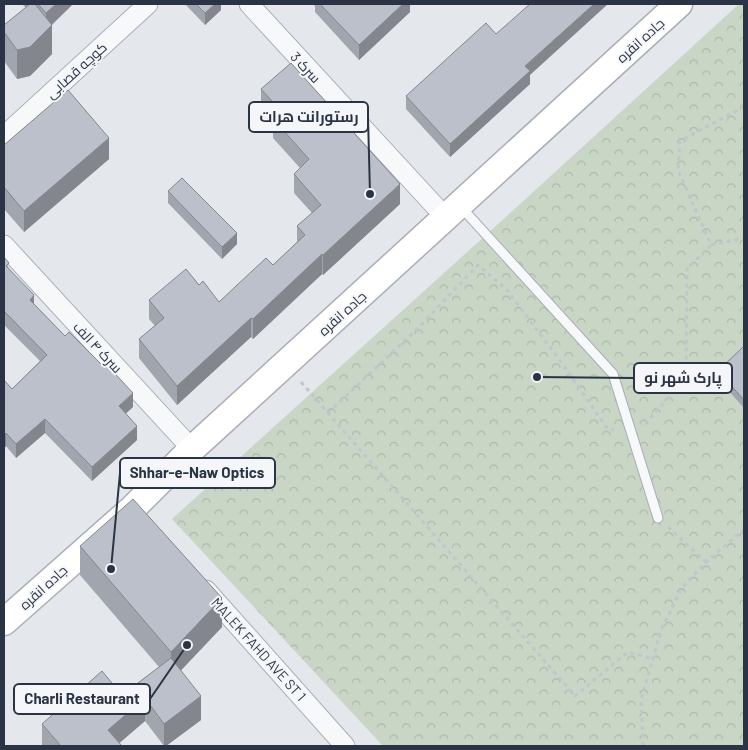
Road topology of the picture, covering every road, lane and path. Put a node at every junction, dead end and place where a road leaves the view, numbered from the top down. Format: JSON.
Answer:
{"nodes":[{"id":1,"x":148,"y":4,"type":"edge"},
{"id":2,"x":249,"y":4,"type":"edge"},
{"id":3,"x":679,"y":4,"type":"edge"},
{"id":4,"x":744,"y":108,"type":"edge"},
{"id":5,"x":4,"y":136,"type":"edge"},
{"id":6,"x":453,"y":212,"type":"junction"},
{"id":7,"x":744,"y":238,"type":"edge"},
{"id":8,"x":4,"y":245,"type":"edge"},
{"id":9,"x":711,"y":245,"type":"junction"},
{"id":10,"x":286,"y":364,"type":"junction"},
{"id":11,"x":328,"y":413,"type":"junction"},
{"id":12,"x":633,"y":438,"type":"junction"},
{"id":13,"x":192,"y":449,"type":"junction"},
{"id":14,"x":658,"y":518,"type":"joint"},
{"id":15,"x":744,"y":529,"type":"edge"},
{"id":16,"x":706,"y":562,"type":"junction"},
{"id":17,"x":193,"y":575,"type":"edge"},
{"id":18,"x":4,"y":622,"type":"edge"},
{"id":19,"x":653,"y":659,"type":"junction"},
{"id":20,"x":345,"y":746,"type":"edge"},
{"id":21,"x":643,"y":746,"type":"edge"}],
"edges":[{"from":1,"to":5,"type":"street","name":"کوچه قصابی"},
{"from":2,"to":6,"type":"street","name":"سرک 3"},
{"from":3,"to":6,"type":"main road","name":"جاده انقره"},
{"from":4,"to":9,"type":"path"},
{"from":6,"to":10,"type":"main road","name":"جاده انقره"},
{"from":6,"to":12,"type":"lane"},
{"from":7,"to":9,"type":"path"},
{"from":8,"to":13,"type":"street","name":"سرک ۴ الف"},
{"from":9,"to":12,"type":"path"},
{"from":10,"to":11,"type":"path"},
{"from":10,"to":13,"type":"main road","name":"جاده انقره"},
{"from":11,"to":12,"type":"path"},
{"from":11,"to":19,"type":"path"},
{"from":12,"to":14,"type":"lane"},
{"from":13,"to":18,"type":"main road","name":"جاده انقره"},
{"from":14,"to":16,"type":"path"},
{"from":15,"to":16,"type":"path"},
{"from":16,"to":19,"type":"path"},
{"from":17,"to":20,"type":"street","name":"MALEK FAHD AVE ST 1"},
{"from":19,"to":21,"type":"path"}]}
